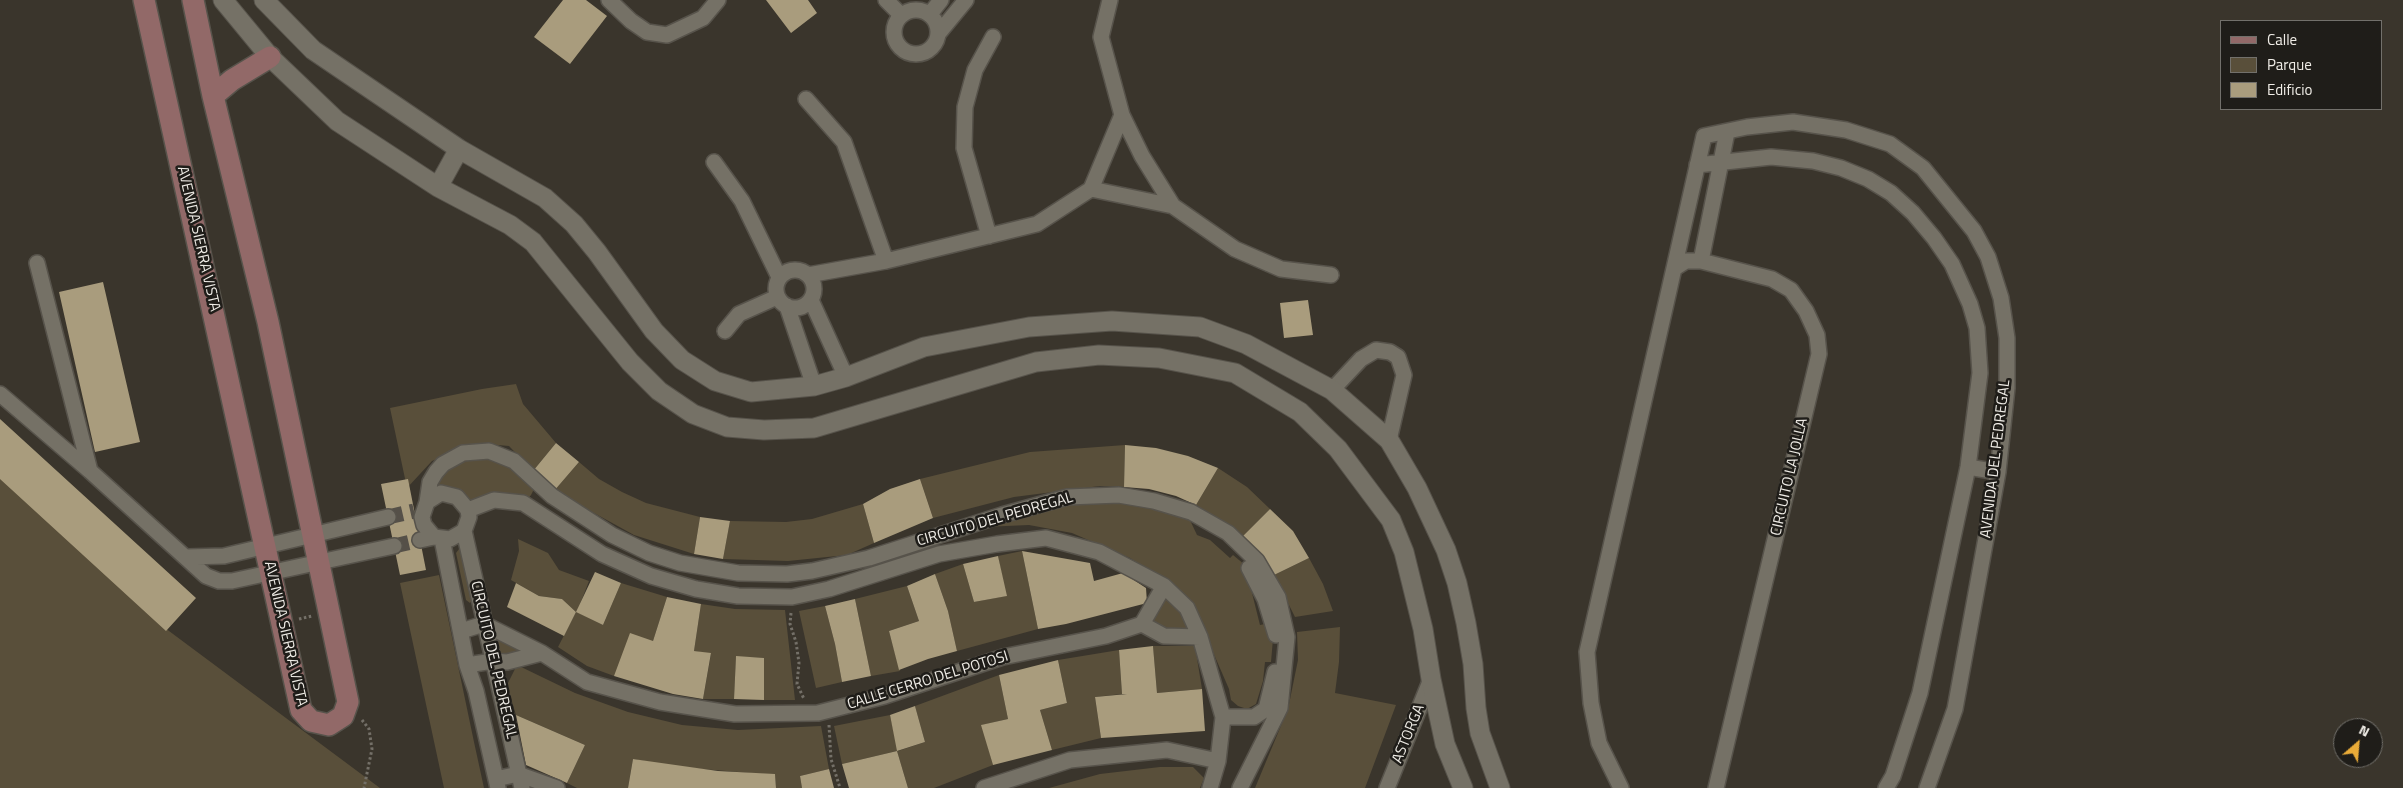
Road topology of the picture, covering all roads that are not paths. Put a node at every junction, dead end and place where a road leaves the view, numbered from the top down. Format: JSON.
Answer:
{"nodes":[{"id":1,"x":144,"y":0,"type":"edge"},
{"id":2,"x":193,"y":0,"type":"edge"},
{"id":3,"x":223,"y":0,"type":"edge"},
{"id":4,"x":264,"y":0,"type":"edge"},
{"id":5,"x":609,"y":0,"type":"edge"},
{"id":6,"x":718,"y":0,"type":"edge"},
{"id":7,"x":886,"y":0,"type":"edge"},
{"id":8,"x":942,"y":0,"type":"edge"},
{"id":9,"x":966,"y":0,"type":"edge"},
{"id":10,"x":1110,"y":0,"type":"edge"},
{"id":11,"x":930,"y":14,"type":"junction"},
{"id":12,"x":901,"y":15,"type":"junction"},
{"id":13,"x":938,"y":34,"type":"junction"},
{"id":14,"x":993,"y":37,"type":"dead end"},
{"id":15,"x":270,"y":57,"type":"junction"},
{"id":16,"x":213,"y":96,"type":"junction"},
{"id":17,"x":806,"y":99,"type":"dead end"},
{"id":18,"x":1122,"y":115,"type":"junction"},
{"id":19,"x":1726,"y":132,"type":"junction"},
{"id":20,"x":459,"y":149,"type":"junction"},
{"id":21,"x":714,"y":162,"type":"dead end"},
{"id":22,"x":1721,"y":162,"type":"junction"},
{"id":23,"x":1697,"y":165,"type":"junction"},
{"id":24,"x":438,"y":187,"type":"junction"},
{"id":25,"x":1091,"y":189,"type":"junction"},
{"id":26,"x":1173,"y":206,"type":"junction"},
{"id":27,"x":989,"y":236,"type":"junction"},
{"id":28,"x":886,"y":261,"type":"junction"},
{"id":29,"x":1701,"y":261,"type":"junction"},
{"id":30,"x":37,"y":263,"type":"dead end"},
{"id":31,"x":1675,"y":268,"type":"junction"},
{"id":32,"x":808,"y":275,"type":"junction"},
{"id":33,"x":1331,"y":275,"type":"dead end"},
{"id":34,"x":779,"y":278,"type":"junction"},
{"id":35,"x":811,"y":300,"type":"junction"},
{"id":36,"x":782,"y":302,"type":"junction"},
{"id":37,"x":725,"y":330,"type":"dead end"},
{"id":38,"x":1246,"y":344,"type":"junction"},
{"id":39,"x":1234,"y":373,"type":"junction"},
{"id":40,"x":846,"y":377,"type":"junction"},
{"id":41,"x":814,"y":386,"type":"junction"},
{"id":42,"x":1332,"y":390,"type":"junction"},
{"id":43,"x":0,"y":394,"type":"edge"},
{"id":44,"x":1389,"y":440,"type":"junction"},
{"id":45,"x":1968,"y":467,"type":"junction"},
{"id":46,"x":90,"y":471,"type":"junction"},
{"id":47,"x":1998,"y":472,"type":"junction"},
{"id":48,"x":536,"y":482,"type":"junction"},
{"id":49,"x":552,"y":496,"type":"junction"},
{"id":50,"x":522,"y":502,"type":"junction"},
{"id":51,"x":421,"y":507,"type":"junction"},
{"id":52,"x":468,"y":510,"type":"junction"},
{"id":53,"x":537,"y":511,"type":"junction"},
{"id":54,"x":388,"y":517,"type":"tunnel mouth"},
{"id":55,"x":464,"y":531,"type":"junction"},
{"id":56,"x":1228,"y":533,"type":"junction"},
{"id":57,"x":312,"y":536,"type":"junction"},
{"id":58,"x":432,"y":539,"type":"junction"},
{"id":59,"x":394,"y":546,"type":"tunnel mouth"},
{"id":60,"x":265,"y":547,"type":"junction"},
{"id":61,"x":187,"y":557,"type":"junction"},
{"id":62,"x":318,"y":562,"type":"junction"},
{"id":63,"x":270,"y":572,"type":"junction"},
{"id":64,"x":1164,"y":586,"type":"junction"},
{"id":65,"x":484,"y":624,"type":"junction"},
{"id":66,"x":1142,"y":624,"type":"junction"},
{"id":67,"x":461,"y":631,"type":"junction"},
{"id":68,"x":1200,"y":637,"type":"junction"},
{"id":69,"x":542,"y":654,"type":"junction"},
{"id":70,"x":493,"y":661,"type":"junction"},
{"id":71,"x":467,"y":665,"type":"junction"},
{"id":72,"x":1431,"y":679,"type":"junction"},
{"id":73,"x":1223,"y":717,"type":"junction"},
{"id":74,"x":1218,"y":761,"type":"junction"},
{"id":75,"x":520,"y":781,"type":"edge"},
{"id":76,"x":497,"y":784,"type":"edge"},
{"id":77,"x":557,"y":788,"type":"edge"},
{"id":78,"x":984,"y":788,"type":"edge"},
{"id":79,"x":1210,"y":788,"type":"edge"},
{"id":80,"x":1240,"y":788,"type":"edge"},
{"id":81,"x":1387,"y":788,"type":"edge"},
{"id":82,"x":1462,"y":788,"type":"edge"},
{"id":83,"x":1500,"y":788,"type":"edge"},
{"id":84,"x":1621,"y":788,"type":"edge"},
{"id":85,"x":1716,"y":788,"type":"edge"},
{"id":86,"x":1886,"y":788,"type":"edge"},
{"id":87,"x":1927,"y":788,"type":"edge"}],
"edges":[{"from":1,"to":60,"type":"main road","name":"AVENIDA SIERRA VISTA"},
{"from":2,"to":16,"type":"main road"},
{"from":3,"to":15,"type":"street"},
{"from":4,"to":20,"type":"street"},
{"from":5,"to":6,"type":"street"},
{"from":7,"to":12,"type":"street"},
{"from":8,"to":11,"type":"street"},
{"from":9,"to":13,"type":"street"},
{"from":10,"to":18,"type":"street"},
{"from":11,"to":12,"type":"street"},
{"from":11,"to":13,"type":"street"},
{"from":12,"to":13,"type":"street"},
{"from":14,"to":27,"type":"street"},
{"from":15,"to":16,"type":"main road"},
{"from":15,"to":24,"type":"street"},
{"from":16,"to":57,"type":"main road"},
{"from":17,"to":28,"type":"street"},
{"from":18,"to":25,"type":"street"},
{"from":18,"to":26,"type":"street"},
{"from":19,"to":22,"type":"street"},
{"from":19,"to":23,"type":"street","name":"AVENIDA DEL PEDREGAL"},
{"from":19,"to":47,"type":"street","name":"AVENIDA DEL PEDREGAL"},
{"from":20,"to":24,"type":"street"},
{"from":20,"to":41,"type":"street"},
{"from":21,"to":34,"type":"street"},
{"from":22,"to":23,"type":"street","name":"AVENIDA DEL PEDREGAL"},
{"from":22,"to":29,"type":"street"},
{"from":22,"to":45,"type":"street","name":"AVENIDA DEL PEDREGAL"},
{"from":23,"to":31,"type":"street"},
{"from":24,"to":39,"type":"street"},
{"from":25,"to":26,"type":"street"},
{"from":25,"to":27,"type":"street"},
{"from":26,"to":33,"type":"street"},
{"from":27,"to":28,"type":"street"},
{"from":28,"to":32,"type":"street"},
{"from":29,"to":31,"type":"street","name":"CIRCUITO LA JOLLA"},
{"from":29,"to":85,"type":"street","name":"CIRCUITO LA JOLLA"},
{"from":30,"to":46,"type":"street"},
{"from":31,"to":84,"type":"street"},
{"from":32,"to":34,"type":"street"},
{"from":32,"to":35,"type":"street"},
{"from":34,"to":36,"type":"street"},
{"from":35,"to":36,"type":"street"},
{"from":35,"to":40,"type":"street"},
{"from":36,"to":37,"type":"street"},
{"from":36,"to":41,"type":"street"},
{"from":38,"to":39,"type":"street"},
{"from":38,"to":40,"type":"street"},
{"from":38,"to":42,"type":"street"},
{"from":39,"to":72,"type":"street"},
{"from":40,"to":41,"type":"street"},
{"from":42,"to":44,"type":"street"},
{"from":42,"to":44,"type":"street"},
{"from":43,"to":46,"type":"street"},
{"from":44,"to":83,"type":"street"},
{"from":45,"to":47,"type":"street"},
{"from":45,"to":86,"type":"street","name":"AVENIDA DEL PEDREGAL"},
{"from":46,"to":61,"type":"street"},
{"from":47,"to":87,"type":"street","name":"AVENIDA DEL PEDREGAL"},
{"from":48,"to":49,"type":"street","name":"CIRCUITO DEL PEDREGAL"},
{"from":48,"to":50,"type":"street"},
{"from":48,"to":51,"type":"street","name":"CIRCUITO DEL PEDREGAL"},
{"from":49,"to":53,"type":"street"},
{"from":49,"to":56,"type":"street","name":"CIRCUITO DEL PEDREGAL"},
{"from":50,"to":52,"type":"street","name":"CIRCUITO DEL PEDREGAL"},
{"from":50,"to":53,"type":"street","name":"CIRCUITO DEL PEDREGAL"},
{"from":51,"to":52,"type":"street"},
{"from":51,"to":58,"type":"street"},
{"from":52,"to":55,"type":"street"},
{"from":53,"to":64,"type":"street","name":"CIRCUITO DEL PEDREGAL"},
{"from":54,"to":57,"type":"street"},
{"from":55,"to":58,"type":"street"},
{"from":55,"to":65,"type":"street","name":"CIRCUITO DEL PEDREGAL"},
{"from":56,"to":73,"type":"street"},
{"from":56,"to":80,"type":"street","name":"CIRCUITO DEL PEDREGAL"},
{"from":57,"to":60,"type":"street"},
{"from":57,"to":62,"type":"main road"},
{"from":58,"to":67,"type":"street","name":"CIRCUITO DEL PEDREGAL"},
{"from":59,"to":62,"type":"street"},
{"from":60,"to":61,"type":"street"},
{"from":60,"to":63,"type":"main road","name":"AVENIDA SIERRA VISTA"},
{"from":61,"to":63,"type":"street"},
{"from":62,"to":63,"type":"street"},
{"from":62,"to":63,"type":"main road","name":"AVENIDA SIERRA VISTA"},
{"from":64,"to":66,"type":"street"},
{"from":64,"to":68,"type":"street","name":"CIRCUITO DEL PEDREGAL"},
{"from":65,"to":67,"type":"street"},
{"from":65,"to":69,"type":"street","name":"CALLE CERRO DEL POTOSI"},
{"from":65,"to":70,"type":"street","name":"CIRCUITO DEL PEDREGAL"},
{"from":66,"to":68,"type":"street"},
{"from":66,"to":69,"type":"street","name":"CALLE CERRO DEL POTOSI"},
{"from":67,"to":71,"type":"street","name":"CIRCUITO DEL PEDREGAL"},
{"from":68,"to":73,"type":"street","name":"CIRCUITO DEL PEDREGAL"},
{"from":69,"to":70,"type":"street"},
{"from":70,"to":71,"type":"street"},
{"from":70,"to":75,"type":"street","name":"CIRCUITO DEL PEDREGAL"},
{"from":71,"to":76,"type":"street","name":"CIRCUITO DEL PEDREGAL"},
{"from":72,"to":81,"type":"street","name":"ASTORGA"},
{"from":72,"to":82,"type":"street"},
{"from":73,"to":74,"type":"street","name":"CIRCUITO DEL PEDREGAL"},
{"from":74,"to":78,"type":"street"},
{"from":74,"to":79,"type":"street","name":"CIRCUITO DEL PEDREGAL"},
{"from":75,"to":76,"type":"street"},
{"from":75,"to":77,"type":"street"}]}
